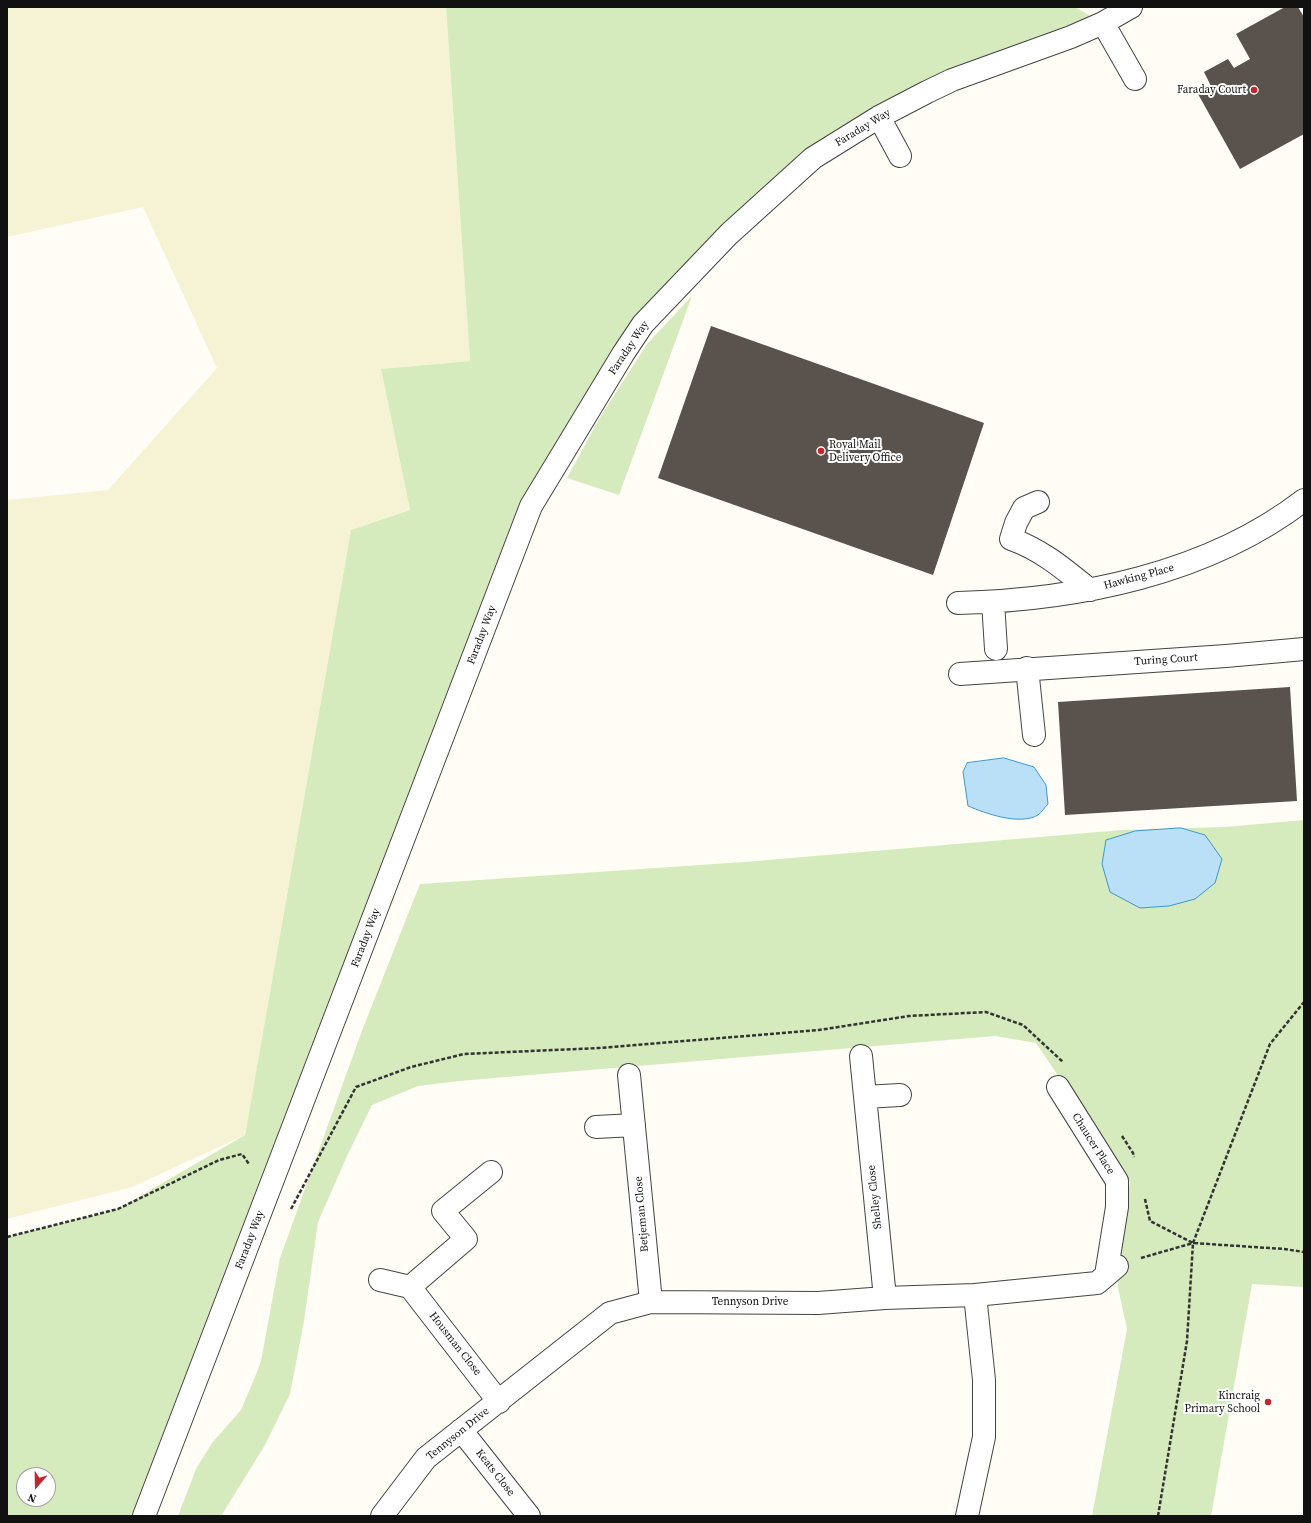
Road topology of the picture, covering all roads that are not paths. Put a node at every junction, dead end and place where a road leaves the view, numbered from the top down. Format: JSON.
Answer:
{"nodes":[{"id":1,"x":1131,"y":7,"type":"edge"},
{"id":2,"x":1103,"y":23,"type":"junction"},
{"id":3,"x":1135,"y":79,"type":"dead end"},
{"id":4,"x":880,"y":117,"type":"junction"},
{"id":5,"x":900,"y":156,"type":"dead end"},
{"id":6,"x":1304,"y":500,"type":"edge"},
{"id":7,"x":1038,"y":502,"type":"dead end"},
{"id":8,"x":1090,"y":590,"type":"junction"},
{"id":9,"x":993,"y":602,"type":"junction"},
{"id":10,"x":958,"y":603,"type":"dead end"},
{"id":11,"x":996,"y":649,"type":"dead end"},
{"id":12,"x":1304,"y":649,"type":"edge"},
{"id":13,"x":1027,"y":668,"type":"junction"},
{"id":14,"x":960,"y":674,"type":"dead end"},
{"id":15,"x":1034,"y":736,"type":"dead end"},
{"id":16,"x":861,"y":1056,"type":"dead end"},
{"id":17,"x":629,"y":1075,"type":"dead end"},
{"id":18,"x":1058,"y":1087,"type":"dead end"},
{"id":19,"x":900,"y":1095,"type":"dead end"},
{"id":20,"x":865,"y":1097,"type":"junction"},
{"id":21,"x":634,"y":1126,"type":"junction"},
{"id":22,"x":596,"y":1127,"type":"dead end"},
{"id":23,"x":491,"y":1172,"type":"dead end"},
{"id":24,"x":380,"y":1280,"type":"dead end"},
{"id":25,"x":410,"y":1287,"type":"junction"},
{"id":26,"x":975,"y":1294,"type":"junction"},
{"id":27,"x":885,"y":1298,"type":"junction"},
{"id":28,"x":651,"y":1302,"type":"junction"},
{"id":29,"x":499,"y":1402,"type":"junction"},
{"id":30,"x":461,"y":1430,"type":"junction"},
{"id":31,"x":144,"y":1516,"type":"edge"},
{"id":32,"x":382,"y":1516,"type":"edge"},
{"id":33,"x":530,"y":1516,"type":"edge"},
{"id":34,"x":966,"y":1516,"type":"edge"}],
"edges":[{"from":1,"to":2,"type":"street","name":"Faraday Way"},
{"from":2,"to":3,"type":"street"},
{"from":2,"to":4,"type":"street","name":"Faraday Way"},
{"from":4,"to":5,"type":"street"},
{"from":4,"to":31,"type":"street","name":"Faraday Way"},
{"from":6,"to":8,"type":"street","name":"Hawking Place"},
{"from":7,"to":8,"type":"street"},
{"from":8,"to":9,"type":"street","name":"Hawking Place"},
{"from":9,"to":10,"type":"street","name":"Hawking Place"},
{"from":9,"to":11,"type":"street"},
{"from":12,"to":13,"type":"street","name":"Turing Court"},
{"from":13,"to":14,"type":"street","name":"Turing Court"},
{"from":13,"to":15,"type":"street"},
{"from":16,"to":20,"type":"street","name":"Shelley Close"},
{"from":17,"to":21,"type":"street","name":"Betjeman Close"},
{"from":18,"to":26,"type":"street","name":"Chaucer Place"},
{"from":19,"to":20,"type":"street"},
{"from":20,"to":27,"type":"street","name":"Shelley Close"},
{"from":21,"to":22,"type":"street"},
{"from":21,"to":28,"type":"street","name":"Betjeman Close"},
{"from":23,"to":25,"type":"street"},
{"from":24,"to":25,"type":"street"},
{"from":25,"to":29,"type":"street","name":"Housman Close"},
{"from":26,"to":27,"type":"street","name":"Tennyson Drive"},
{"from":26,"to":34,"type":"street"},
{"from":27,"to":28,"type":"street","name":"Tennyson Drive"},
{"from":28,"to":29,"type":"street","name":"Tennyson Drive"},
{"from":29,"to":30,"type":"street","name":"Tennyson Drive"},
{"from":30,"to":32,"type":"street","name":"Tennyson Drive"},
{"from":30,"to":33,"type":"street","name":"Keats Close"}]}
